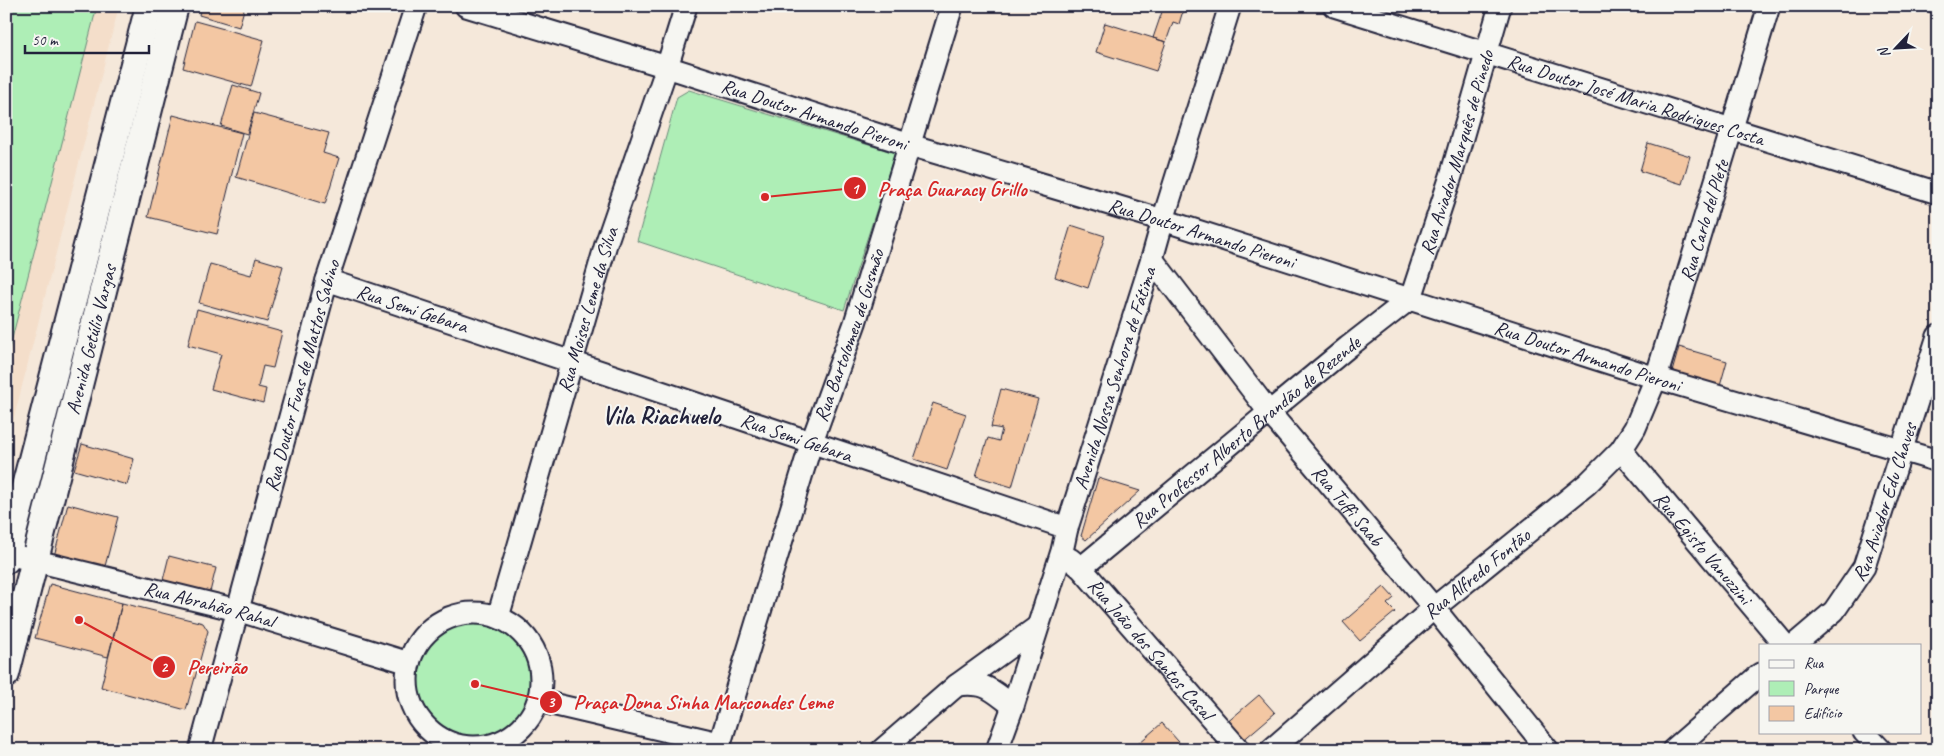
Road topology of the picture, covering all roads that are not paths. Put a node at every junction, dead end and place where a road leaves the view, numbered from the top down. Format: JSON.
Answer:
{"nodes":[{"id":1,"x":149,"y":6,"type":"edge"},
{"id":2,"x":175,"y":6,"type":"edge"},
{"id":3,"x":416,"y":6,"type":"edge"},
{"id":4,"x":466,"y":6,"type":"edge"},
{"id":5,"x":686,"y":6,"type":"edge"},
{"id":6,"x":952,"y":6,"type":"edge"},
{"id":7,"x":1230,"y":6,"type":"edge"},
{"id":8,"x":1334,"y":6,"type":"edge"},
{"id":9,"x":1500,"y":6,"type":"edge"},
{"id":10,"x":1769,"y":6,"type":"edge"},
{"id":11,"x":1486,"y":53,"type":"junction"},
{"id":12,"x":667,"y":67,"type":"junction"},
{"id":13,"x":1732,"y":129,"type":"junction"},
{"id":14,"x":910,"y":145,"type":"junction"},
{"id":15,"x":1938,"y":193,"type":"edge"},
{"id":16,"x":1163,"y":220,"type":"junction"},
{"id":17,"x":1152,"y":259,"type":"junction"},
{"id":18,"x":327,"y":280,"type":"junction"},
{"id":19,"x":1411,"y":298,"type":"junction"},
{"id":20,"x":1938,"y":336,"type":"edge"},
{"id":21,"x":572,"y":361,"type":"junction"},
{"id":22,"x":1656,"y":378,"type":"junction"},
{"id":23,"x":1269,"y":412,"type":"junction"},
{"id":24,"x":811,"y":444,"type":"junction"},
{"id":25,"x":1621,"y":450,"type":"junction"},
{"id":26,"x":1902,"y":451,"type":"junction"},
{"id":27,"x":1938,"y":461,"type":"edge"},
{"id":28,"x":1067,"y":528,"type":"junction"},
{"id":29,"x":1062,"y":551,"type":"junction"},
{"id":30,"x":7,"y":557,"type":"edge"},
{"id":31,"x":34,"y":560,"type":"junction"},
{"id":32,"x":1081,"y":568,"type":"junction"},
{"id":33,"x":1434,"y":608,"type":"junction"},
{"id":34,"x":237,"y":610,"type":"junction"},
{"id":35,"x":498,"y":617,"type":"junction"},
{"id":36,"x":1037,"y":627,"type":"junction"},
{"id":37,"x":1784,"y":644,"type":"edge"},
{"id":38,"x":1795,"y":644,"type":"edge"},
{"id":39,"x":409,"y":663,"type":"junction"},
{"id":40,"x":6,"y":674,"type":"edge"},
{"id":41,"x":1759,"y":675,"type":"edge"},
{"id":42,"x":957,"y":685,"type":"junction"},
{"id":43,"x":539,"y":701,"type":"junction"},
{"id":44,"x":1013,"y":706,"type":"junction"},
{"id":45,"x":1866,"y":734,"type":"edge"},
{"id":46,"x":719,"y":746,"type":"edge"},
{"id":47,"x":464,"y":748,"type":"edge"},
{"id":48,"x":200,"y":750,"type":"edge"},
{"id":49,"x":882,"y":750,"type":"edge"},
{"id":50,"x":998,"y":750,"type":"edge"},
{"id":51,"x":1239,"y":750,"type":"edge"},
{"id":52,"x":1272,"y":750,"type":"edge"},
{"id":53,"x":1548,"y":750,"type":"edge"},
{"id":54,"x":1673,"y":750,"type":"edge"},
{"id":55,"x":1881,"y":750,"type":"edge"}],
"edges":[{"from":1,"to":30,"type":"main road","name":"Avenida Getúlio Vargas"},
{"from":2,"to":31,"type":"main road","name":"Avenida Getúlio Vargas"},
{"from":3,"to":18,"type":"street","name":"Rua Doutor Fuas de Mattos Sabino"},
{"from":4,"to":12,"type":"street","name":"Rua Doutor Armando Pieroni"},
{"from":5,"to":12,"type":"street","name":"Rua Moises Leme da Silva"},
{"from":6,"to":14,"type":"street","name":"Rua Bartolomeu de Gusmão"},
{"from":7,"to":16,"type":"street","name":"Avenida Nossa Senhora de Fátima"},
{"from":8,"to":11,"type":"street","name":"Rua Doutor José Maria Rodrigues Costa"},
{"from":9,"to":11,"type":"street","name":"Rua Aviador Marquês de Pinedo"},
{"from":10,"to":13,"type":"street","name":"Rua Carlo del Plete"},
{"from":11,"to":13,"type":"street","name":"Rua Doutor José Maria Rodrigues Costa"},
{"from":11,"to":19,"type":"street","name":"Rua Aviador Marquês de Pinedo"},
{"from":12,"to":14,"type":"street","name":"Rua Doutor Armando Pieroni"},
{"from":12,"to":21,"type":"street","name":"Rua Moises Leme da Silva"},
{"from":13,"to":15,"type":"street","name":"Rua Doutor José Maria Rodrigues Costa"},
{"from":13,"to":22,"type":"street","name":"Rua Carlo del Plete"},
{"from":14,"to":16,"type":"street","name":"Rua Doutor Armando Pieroni"},
{"from":14,"to":24,"type":"street","name":"Rua Bartolomeu de Gusmão"},
{"from":16,"to":17,"type":"street","name":"Avenida Nossa Senhora de Fátima"},
{"from":16,"to":19,"type":"street","name":"Rua Doutor Armando Pieroni"},
{"from":17,"to":23,"type":"street","name":"Rua Tuffi Saab"},
{"from":17,"to":28,"type":"street","name":"Avenida Nossa Senhora de Fátima"},
{"from":18,"to":21,"type":"street","name":"Rua Semi Gebara"},
{"from":18,"to":34,"type":"street","name":"Rua Doutor Fuas de Mattos Sabino"},
{"from":19,"to":22,"type":"street","name":"Rua Doutor Armando Pieroni"},
{"from":19,"to":23,"type":"street","name":"Rua Professor Alberto Brandão de Rezende"},
{"from":20,"to":26,"type":"street","name":"Rua Aviador Edu Chaves"},
{"from":21,"to":24,"type":"street","name":"Rua Semi Gebara"},
{"from":21,"to":35,"type":"street","name":"Rua Moises Leme da Silva"},
{"from":22,"to":25,"type":"street","name":"Rua Alfredo Fontão"},
{"from":22,"to":26,"type":"street","name":"Rua Doutor Armando Pieroni"},
{"from":23,"to":32,"type":"street","name":"Rua Professor Alberto Brandão de Rezende"},
{"from":23,"to":33,"type":"street","name":"Rua Tuffi Saab"},
{"from":24,"to":28,"type":"street","name":"Rua Semi Gebara"},
{"from":24,"to":46,"type":"street","name":"Rua Bartolomeu de Gusmão"},
{"from":25,"to":33,"type":"street","name":"Rua Alfredo Fontão"},
{"from":25,"to":37,"type":"street","name":"Rua Egisto Vanuzzini"},
{"from":26,"to":27,"type":"street","name":"Rua Doutor Armando Pieroni"},
{"from":26,"to":38,"type":"street","name":"Rua Aviador Edu Chaves"},
{"from":28,"to":29,"type":"street","name":"Avenida Nossa Senhora de Fátima"},
{"from":29,"to":32,"type":"street","name":"Rua João dos Santos Casal"},
{"from":29,"to":36,"type":"street","name":"Avenida Nossa Senhora de Fátima"},
{"from":30,"to":31,"type":"street","name":"Rua Abrahão Rahal"},
{"from":31,"to":34,"type":"street","name":"Rua Abrahão Rahal"},
{"from":31,"to":40,"type":"main road","name":"Avenida Getúlio Vargas"},
{"from":32,"to":51,"type":"street","name":"Rua João dos Santos Casal"},
{"from":33,"to":52,"type":"street","name":"Rua Alfredo Fontão"},
{"from":33,"to":53,"type":"street","name":"Rua Tuffi Saab"},
{"from":34,"to":39,"type":"street","name":"Rua Abrahão Rahal"},
{"from":34,"to":48,"type":"street","name":"Rua Doutor Fuas de Mattos Sabino"},
{"from":35,"to":39,"type":"street"},
{"from":35,"to":43,"type":"street"},
{"from":36,"to":42,"type":"street"},
{"from":36,"to":44,"type":"street","name":"Avenida Nossa Senhora de Fátima"},
{"from":39,"to":47,"type":"street"},
{"from":41,"to":54,"type":"street"},
{"from":42,"to":44,"type":"street"},
{"from":42,"to":49,"type":"street"},
{"from":43,"to":46,"type":"street"},
{"from":43,"to":47,"type":"street"},
{"from":44,"to":50,"type":"street","name":"Avenida Nossa Senhora de Fátima"},
{"from":45,"to":55,"type":"street"}]}
